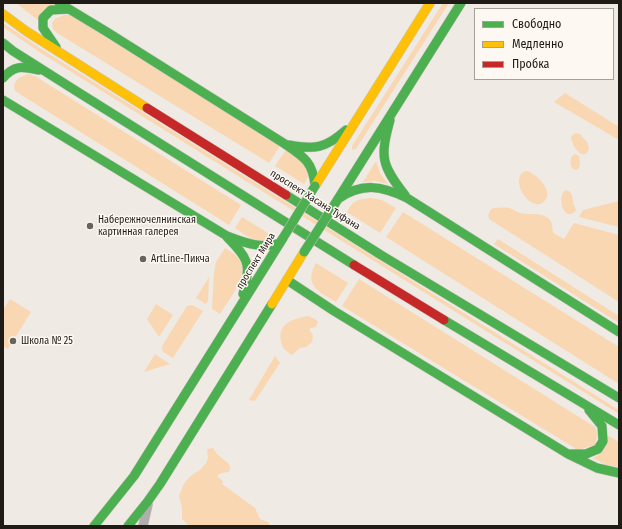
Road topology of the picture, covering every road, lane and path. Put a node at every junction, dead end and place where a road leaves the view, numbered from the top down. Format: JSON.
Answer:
{"nodes":[{"id":1,"x":59,"y":3,"type":"edge"},
{"id":2,"x":430,"y":3,"type":"edge"},
{"id":3,"x":461,"y":3,"type":"edge"},
{"id":4,"x":69,"y":9,"type":"junction"},
{"id":5,"x":3,"y":14,"type":"edge"},
{"id":6,"x":3,"y":43,"type":"edge"},
{"id":7,"x":59,"y":52,"type":"junction"},
{"id":8,"x":47,"y":72,"type":"junction"},
{"id":9,"x":3,"y":78,"type":"edge"},
{"id":10,"x":3,"y":92,"type":"edge"},
{"id":11,"x":3,"y":100,"type":"edge"},
{"id":12,"x":12,"y":105,"type":"junction"},
{"id":13,"x":391,"y":114,"type":"junction"},
{"id":14,"x":354,"y":123,"type":"junction"},
{"id":15,"x":285,"y":144,"type":"junction"},
{"id":16,"x":315,"y":186,"type":"junction"},
{"id":17,"x":407,"y":198,"type":"junction"},
{"id":18,"x":338,"y":199,"type":"junction"},
{"id":19,"x":227,"y":236,"type":"junction"},
{"id":20,"x":282,"y":240,"type":"junction"},
{"id":21,"x":287,"y":280,"type":"junction"},
{"id":22,"x":237,"y":313,"type":"junction"},
{"id":23,"x":619,"y":332,"type":"edge"},
{"id":24,"x":597,"y":384,"type":"junction"},
{"id":25,"x":619,"y":388,"type":"edge"},
{"id":26,"x":619,"y":398,"type":"edge"},
{"id":27,"x":584,"y":404,"type":"junction"},
{"id":28,"x":619,"y":425,"type":"edge"},
{"id":29,"x":568,"y":454,"type":"junction"},
{"id":30,"x":619,"y":473,"type":"edge"},
{"id":31,"x":148,"y":501,"type":"junction"},
{"id":32,"x":94,"y":526,"type":"edge"},
{"id":33,"x":128,"y":526,"type":"edge"},
{"id":34,"x":143,"y":526,"type":"edge"}],
"edges":[{"from":1,"to":4,"type":"main road"},
{"from":2,"to":14,"type":"main road","name":"проспект Мира"},
{"from":3,"to":13,"type":"main road"},
{"from":4,"to":7,"type":"main road"},
{"from":4,"to":15,"type":"main road"},
{"from":5,"to":7,"type":"main road","name":"проспект Хасана Туфана"},
{"from":6,"to":8,"type":"main road"},
{"from":7,"to":24,"type":"main road","name":"проспект Хасана Туфана"},
{"from":8,"to":9,"type":"main road"},
{"from":8,"to":27,"type":"main road"},
{"from":10,"to":12,"type":"main road"},
{"from":11,"to":12,"type":"main road"},
{"from":12,"to":19,"type":"main road"},
{"from":13,"to":17,"type":"main road"},
{"from":13,"to":18,"type":"main road"},
{"from":14,"to":15,"type":"main road"},
{"from":14,"to":16,"type":"main road","name":"проспект Мира"},
{"from":15,"to":16,"type":"main road"},
{"from":16,"to":20,"type":"main road","name":"проспект Мира","bridge":true},
{"from":17,"to":18,"type":"main road"},
{"from":17,"to":23,"type":"main road"},
{"from":18,"to":21,"type":"main road","bridge":true},
{"from":19,"to":20,"type":"main road"},
{"from":19,"to":22,"type":"main road"},
{"from":20,"to":22,"type":"main road","name":"проспект Мира"},
{"from":21,"to":29,"type":"main road"},
{"from":21,"to":31,"type":"main road"},
{"from":22,"to":32,"type":"main road","name":"проспект Мира"},
{"from":24,"to":25,"type":"main road"},
{"from":24,"to":26,"type":"main road","name":"проспект Хасана Туфана"},
{"from":27,"to":28,"type":"main road"},
{"from":27,"to":29,"type":"main road"},
{"from":29,"to":30,"type":"main road"},
{"from":31,"to":33,"type":"main road"},
{"from":31,"to":34,"type":"street"}]}
